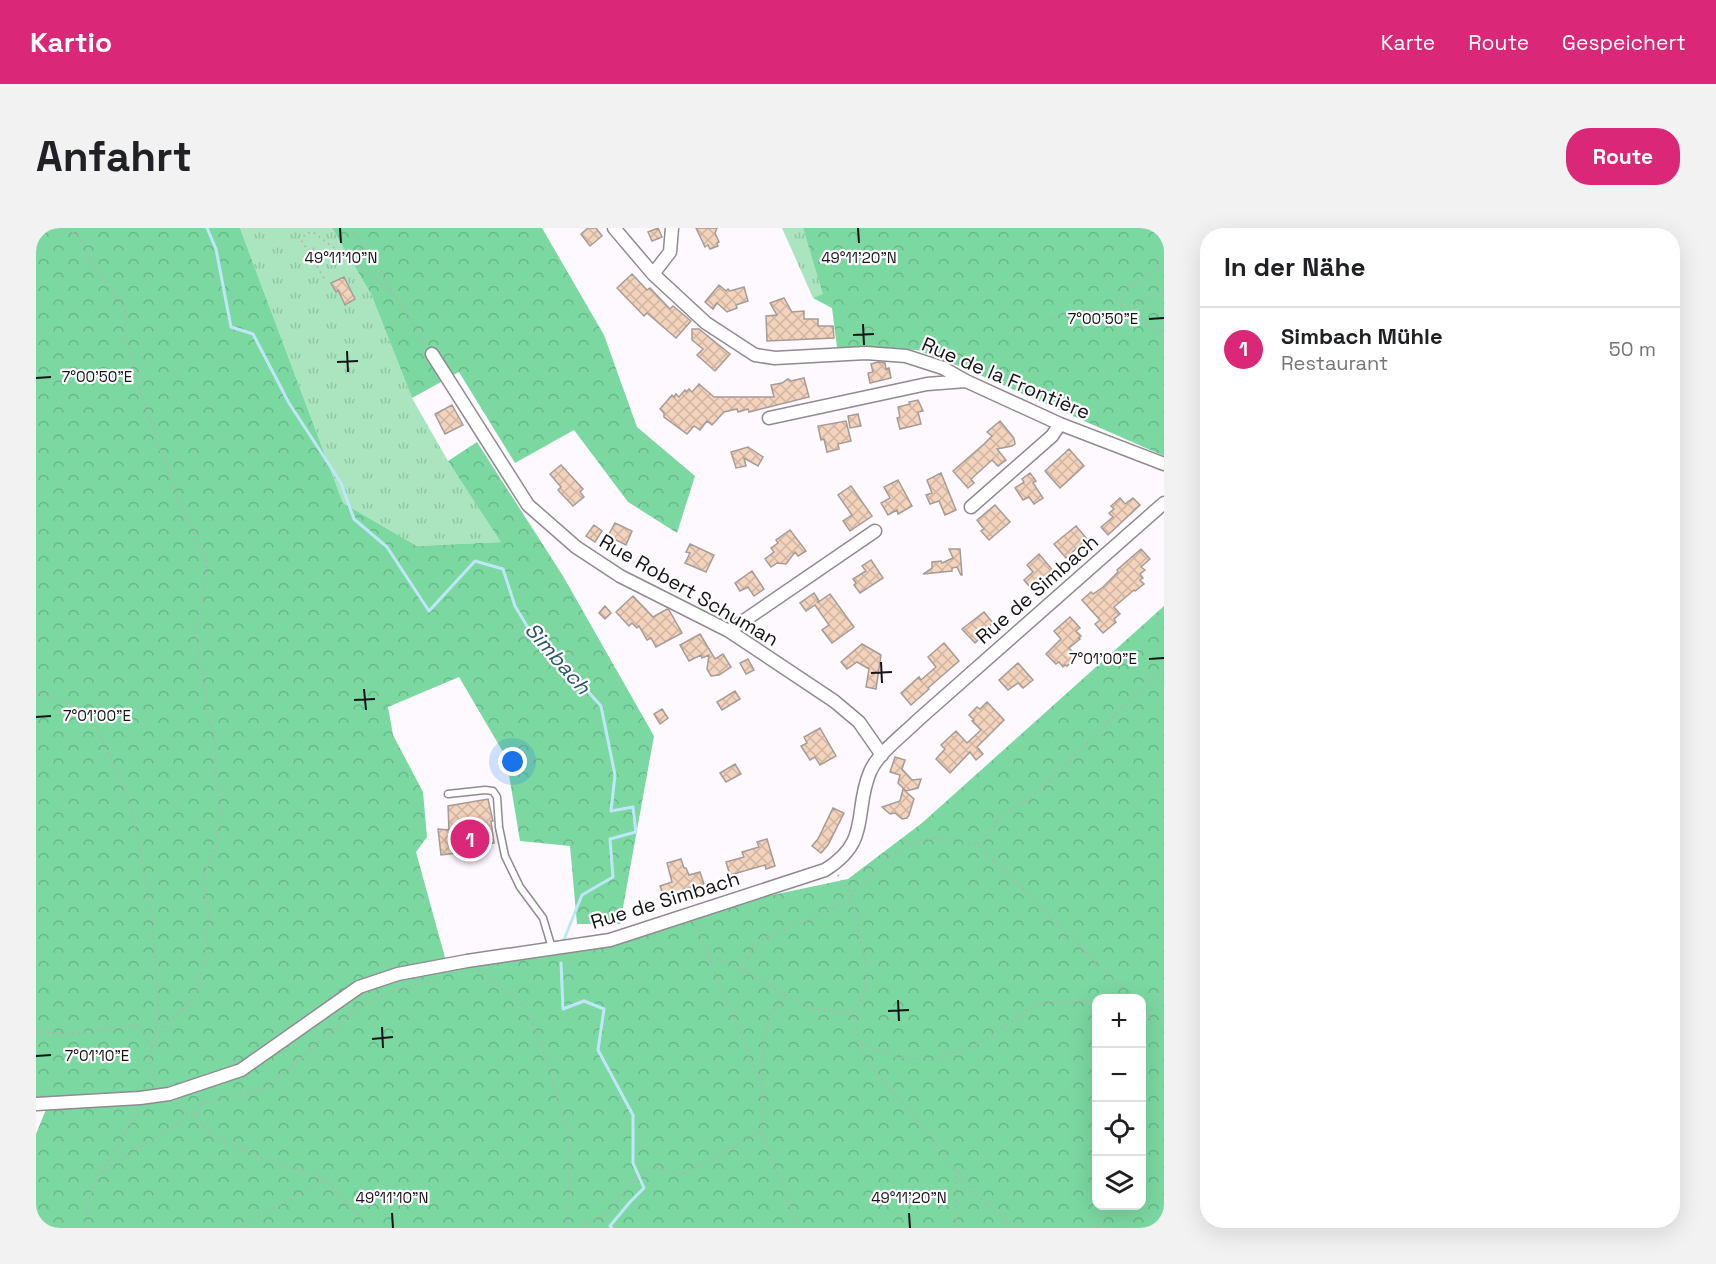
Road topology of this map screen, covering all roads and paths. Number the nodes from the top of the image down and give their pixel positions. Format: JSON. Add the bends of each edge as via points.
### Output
{"nodes":[{"id":1,"x":61,"y":228,"type":"edge"},
{"id":2,"x":351,"y":228,"type":"edge"},
{"id":3,"x":614,"y":228,"type":"edge"},
{"id":4,"x":672,"y":228,"type":"edge"},
{"id":5,"x":1164,"y":264,"type":"edge"},
{"id":6,"x":652,"y":274,"type":"junction"},
{"id":7,"x":324,"y":278,"type":"dead end"},
{"id":8,"x":1164,"y":290,"type":"edge"},
{"id":9,"x":391,"y":291,"type":"junction"},
{"id":10,"x":1130,"y":314,"type":"junction"},
{"id":11,"x":1043,"y":321,"type":"dead end"},
{"id":12,"x":1164,"y":333,"type":"edge"},
{"id":13,"x":432,"y":354,"type":"joint"},
{"id":14,"x":966,"y":381,"type":"junction"},
{"id":15,"x":769,"y":418,"type":"dead end"},
{"id":16,"x":1060,"y":424,"type":"junction"},
{"id":17,"x":1164,"y":464,"type":"edge"},
{"id":18,"x":1164,"y":503,"type":"edge"},
{"id":19,"x":971,"y":507,"type":"dead end"},
{"id":20,"x":875,"y":531,"type":"dead end"},
{"id":21,"x":729,"y":631,"type":"junction"},
{"id":22,"x":1164,"y":666,"type":"edge"},
{"id":23,"x":36,"y":692,"type":"edge"},
{"id":24,"x":882,"y":756,"type":"junction"},
{"id":25,"x":448,"y":794,"type":"dead end"},
{"id":26,"x":977,"y":844,"type":"junction"},
{"id":27,"x":832,"y":865,"type":"junction"},
{"id":28,"x":852,"y":897,"type":"junction"},
{"id":29,"x":693,"y":912,"type":"junction"},
{"id":30,"x":552,"y":948,"type":"junction"},
{"id":31,"x":708,"y":955,"type":"junction"},
{"id":32,"x":467,"y":961,"type":"junction"},
{"id":33,"x":742,"y":969,"type":"junction"},
{"id":34,"x":442,"y":978,"type":"dead end"},
{"id":35,"x":1164,"y":987,"type":"edge"},
{"id":36,"x":1127,"y":994,"type":"edge"},
{"id":37,"x":786,"y":995,"type":"junction"},
{"id":38,"x":1092,"y":1001,"type":"edge"},
{"id":39,"x":854,"y":1013,"type":"junction"},
{"id":40,"x":1148,"y":1014,"type":"junction"},
{"id":41,"x":1146,"y":1018,"type":"edge"},
{"id":42,"x":36,"y":1032,"type":"edge"},
{"id":43,"x":1164,"y":1034,"type":"edge"},
{"id":44,"x":860,"y":1044,"type":"junction"},
{"id":45,"x":152,"y":1047,"type":"junction"},
{"id":46,"x":762,"y":1086,"type":"junction"},
{"id":47,"x":163,"y":1095,"type":"junction"},
{"id":48,"x":140,"y":1098,"type":"junction"},
{"id":49,"x":36,"y":1104,"type":"edge"},
{"id":50,"x":192,"y":1114,"type":"junction"},
{"id":51,"x":196,"y":1116,"type":"junction"},
{"id":52,"x":762,"y":1131,"type":"junction"},
{"id":53,"x":956,"y":1170,"type":"junction"},
{"id":54,"x":99,"y":1175,"type":"junction"},
{"id":55,"x":324,"y":1178,"type":"junction"},
{"id":56,"x":1102,"y":1210,"type":"edge"},
{"id":57,"x":84,"y":1228,"type":"edge"},
{"id":58,"x":237,"y":1228,"type":"edge"},
{"id":59,"x":367,"y":1228,"type":"edge"},
{"id":60,"x":567,"y":1228,"type":"edge"},
{"id":61,"x":579,"y":1228,"type":"edge"},
{"id":62,"x":798,"y":1228,"type":"edge"},
{"id":63,"x":956,"y":1228,"type":"edge"},
{"id":64,"x":1015,"y":1228,"type":"edge"},
{"id":65,"x":1097,"y":1228,"type":"edge"}],
"edges":[{"from":1,"to":45,"type":"path","via":[[78,235],[125,311],[126,340],[145,407],[175,492],[207,560],[196,633],[222,808],[215,847],[202,881],[209,913],[195,997],[169,1022]]},
{"from":2,"to":9,"type":"path"},
{"from":3,"to":6,"type":"street"},
{"from":4,"to":6,"type":"street","via":[[670,252]]},
{"from":5,"to":10,"type":"path","via":[[1116,299]]},
{"from":6,"to":14,"type":"street","name":"Rue de la Frontière","via":[[706,323],[755,355],[906,356],[944,368]]},
{"from":7,"to":9,"type":"path","via":[[302,241],[305,234],[313,232]]},
{"from":8,"to":10,"type":"path","via":[[1140,303]]},
{"from":9,"to":13,"type":"path"},
{"from":10,"to":11,"type":"path","via":[[1083,309]]},
{"from":10,"to":12,"type":"path"},
{"from":13,"to":21,"type":"street","name":"Rue Robert Schuman","via":[[528,505],[576,547],[620,576]]},
{"from":14,"to":15,"type":"street","via":[[927,384]]},
{"from":14,"to":16,"type":"street","name":"Rue de la Frontière"},
{"from":16,"to":17,"type":"street","name":"Rue de la Frontière"},
{"from":16,"to":19,"type":"street","via":[[1052,436]]},
{"from":18,"to":24,"type":"street","name":"Rue de Simbach"},
{"from":20,"to":21,"type":"street"},
{"from":21,"to":24,"type":"street","name":"Rue Robert Schuman","via":[[834,701],[859,722]]},
{"from":22,"to":26,"type":"path","via":[[1045,785],[1002,815]]},
{"from":23,"to":45,"type":"path","via":[[90,712],[131,805],[153,916],[159,1016]]},
{"from":24,"to":27,"type":"street","name":"Rue de Simbach","via":[[870,771],[860,825],[849,850]]},
{"from":25,"to":30,"type":"lane","via":[[494,791],[505,856],[520,887],[543,918]]},
{"from":26,"to":28,"type":"path","via":[[939,837],[912,843],[887,858]]},
{"from":26,"to":36,"type":"path"},
{"from":27,"to":28,"type":"path"},
{"from":27,"to":29,"type":"street","name":"Rue de Simbach","via":[[800,879]]},
{"from":28,"to":33,"type":"path","via":[[753,946]]},
{"from":28,"to":39,"type":"path","via":[[867,987]]},
{"from":29,"to":30,"type":"street","name":"Rue de Simbach","via":[[610,940]]},
{"from":29,"to":31,"type":"path"},
{"from":30,"to":32,"type":"street","name":"Rue de Simbach"},
{"from":31,"to":33,"type":"path"},
{"from":31,"to":46,"type":"path"},
{"from":32,"to":47,"type":"street","name":"Rue de Simbach","via":[[398,974],[359,987],[241,1070]]},
{"from":32,"to":60,"type":"path","via":[[526,1008],[541,1044],[568,1133]]},
{"from":33,"to":37,"type":"path"},
{"from":34,"to":51,"type":"path","via":[[394,991],[357,1008],[264,1088],[200,1105]]},
{"from":35,"to":40,"type":"path"},
{"from":37,"to":39,"type":"path","via":[[808,1008]]},
{"from":37,"to":46,"type":"path","via":[[771,1013],[763,1047]]},
{"from":38,"to":44,"type":"path","via":[[1036,1004],[980,1043],[931,1060],[900,1057]]},
{"from":39,"to":44,"type":"path"},
{"from":40,"to":41,"type":"path"},
{"from":40,"to":43,"type":"path"},
{"from":42,"to":45,"type":"path","via":[[72,1034],[137,1025]]},
{"from":44,"to":53,"type":"path","via":[[873,1069]]},
{"from":45,"to":47,"type":"path","via":[[149,1057]]},
{"from":46,"to":52,"type":"path"},
{"from":47,"to":48,"type":"street","name":"Rue de Simbach"},
{"from":47,"to":50,"type":"path"},
{"from":48,"to":49,"type":"street","name":"Rue de Simbach"},
{"from":48,"to":54,"type":"path","via":[[140,1111]]},
{"from":50,"to":51,"type":"path"},
{"from":50,"to":54,"type":"path"},
{"from":51,"to":55,"type":"path","via":[[209,1132],[260,1157]]},
{"from":52,"to":61,"type":"path","via":[[681,1175],[652,1166],[627,1186],[608,1214]]},
{"from":52,"to":62,"type":"path"},
{"from":53,"to":63,"type":"path"},
{"from":53,"to":64,"type":"path","via":[[973,1192]]},
{"from":54,"to":57,"type":"path","via":[[89,1199]]},
{"from":55,"to":58,"type":"path"},
{"from":55,"to":59,"type":"path"},
{"from":56,"to":65,"type":"path"}]}
